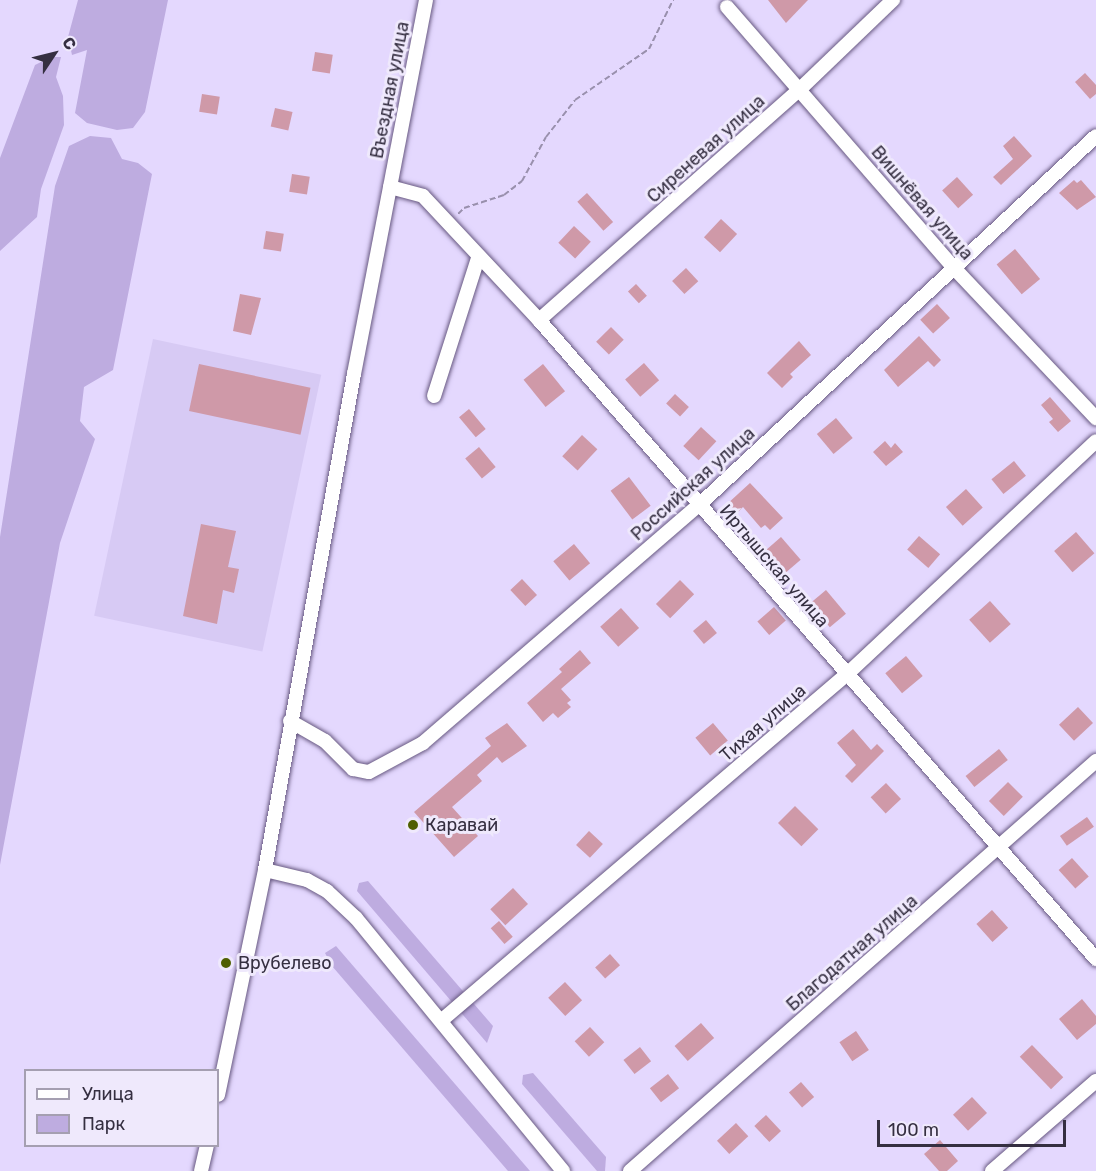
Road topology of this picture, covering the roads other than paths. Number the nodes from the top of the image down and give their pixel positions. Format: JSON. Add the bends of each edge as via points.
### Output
{"nodes":[{"id":1,"x":426,"y":0,"type":"edge"},
{"id":2,"x":893,"y":0,"type":"edge"},
{"id":3,"x":727,"y":7,"type":"dead end"},
{"id":4,"x":798,"y":91,"type":"junction"},
{"id":5,"x":1096,"y":136,"type":"edge"},
{"id":6,"x":390,"y":187,"type":"junction"},
{"id":7,"x":478,"y":258,"type":"junction"},
{"id":8,"x":954,"y":268,"type":"junction"},
{"id":9,"x":539,"y":320,"type":"junction"},
{"id":10,"x":434,"y":396,"type":"dead end"},
{"id":11,"x":1096,"y":418,"type":"edge"},
{"id":12,"x":1096,"y":441,"type":"edge"},
{"id":13,"x":698,"y":506,"type":"junction"},
{"id":14,"x":846,"y":675,"type":"junction"},
{"id":15,"x":290,"y":721,"type":"junction"},
{"id":16,"x":1096,"y":761,"type":"edge"},
{"id":17,"x":999,"y":849,"type":"junction"},
{"id":18,"x":266,"y":870,"type":"junction"},
{"id":19,"x":1096,"y":959,"type":"edge"},
{"id":20,"x":441,"y":1020,"type":"junction"},
{"id":21,"x":1096,"y":1081,"type":"edge"},
{"id":22,"x":219,"y":1090,"type":"edge"},
{"id":23,"x":207,"y":1147,"type":"edge"},
{"id":24,"x":201,"y":1171,"type":"edge"},
{"id":25,"x":563,"y":1171,"type":"edge"},
{"id":26,"x":630,"y":1171,"type":"edge"},
{"id":27,"x":992,"y":1171,"type":"edge"}],
"edges":[{"from":1,"to":6,"type":"street","name":"Въездная улица"},
{"from":2,"to":4,"type":"street","name":"Сиреневая улица"},
{"from":3,"to":4,"type":"street","name":"Вишнёвая улица"},
{"from":4,"to":8,"type":"street","name":"Вишнёвая улица"},
{"from":4,"to":9,"type":"street","name":"Сиреневая улица"},
{"from":5,"to":8,"type":"street","name":"Российская улица"},
{"from":6,"to":7,"type":"street","name":"Иртышская улица","via":[[423,196]]},
{"from":6,"to":15,"type":"street","name":"Въездная улица"},
{"from":7,"to":9,"type":"street","name":"Иртышская улица"},
{"from":7,"to":10,"type":"street"},
{"from":8,"to":11,"type":"street","name":"Вишнёвая улица"},
{"from":8,"to":13,"type":"street","name":"Российская улица"},
{"from":9,"to":13,"type":"street","name":"Иртышская улица"},
{"from":12,"to":14,"type":"street","name":"Тихая улица"},
{"from":13,"to":14,"type":"street","name":"Иртышская улица"},
{"from":13,"to":15,"type":"street","name":"Российская улица","via":[[423,743],[369,772],[353,769],[325,741]]},
{"from":14,"to":17,"type":"street","name":"Иртышская улица"},
{"from":14,"to":20,"type":"street","name":"Тихая улица"},
{"from":15,"to":18,"type":"street","name":"Въездная улица"},
{"from":16,"to":17,"type":"street","name":"Благодатная улица"},
{"from":17,"to":19,"type":"street","name":"Иртышская улица"},
{"from":17,"to":26,"type":"street","name":"Благодатная улица"},
{"from":18,"to":20,"type":"street","via":[[290,874],[327,891],[356,918]]},
{"from":18,"to":22,"type":"street","name":"Въездная улица"},
{"from":20,"to":25,"type":"street"},
{"from":21,"to":27,"type":"street"},
{"from":23,"to":24,"type":"street"}]}
